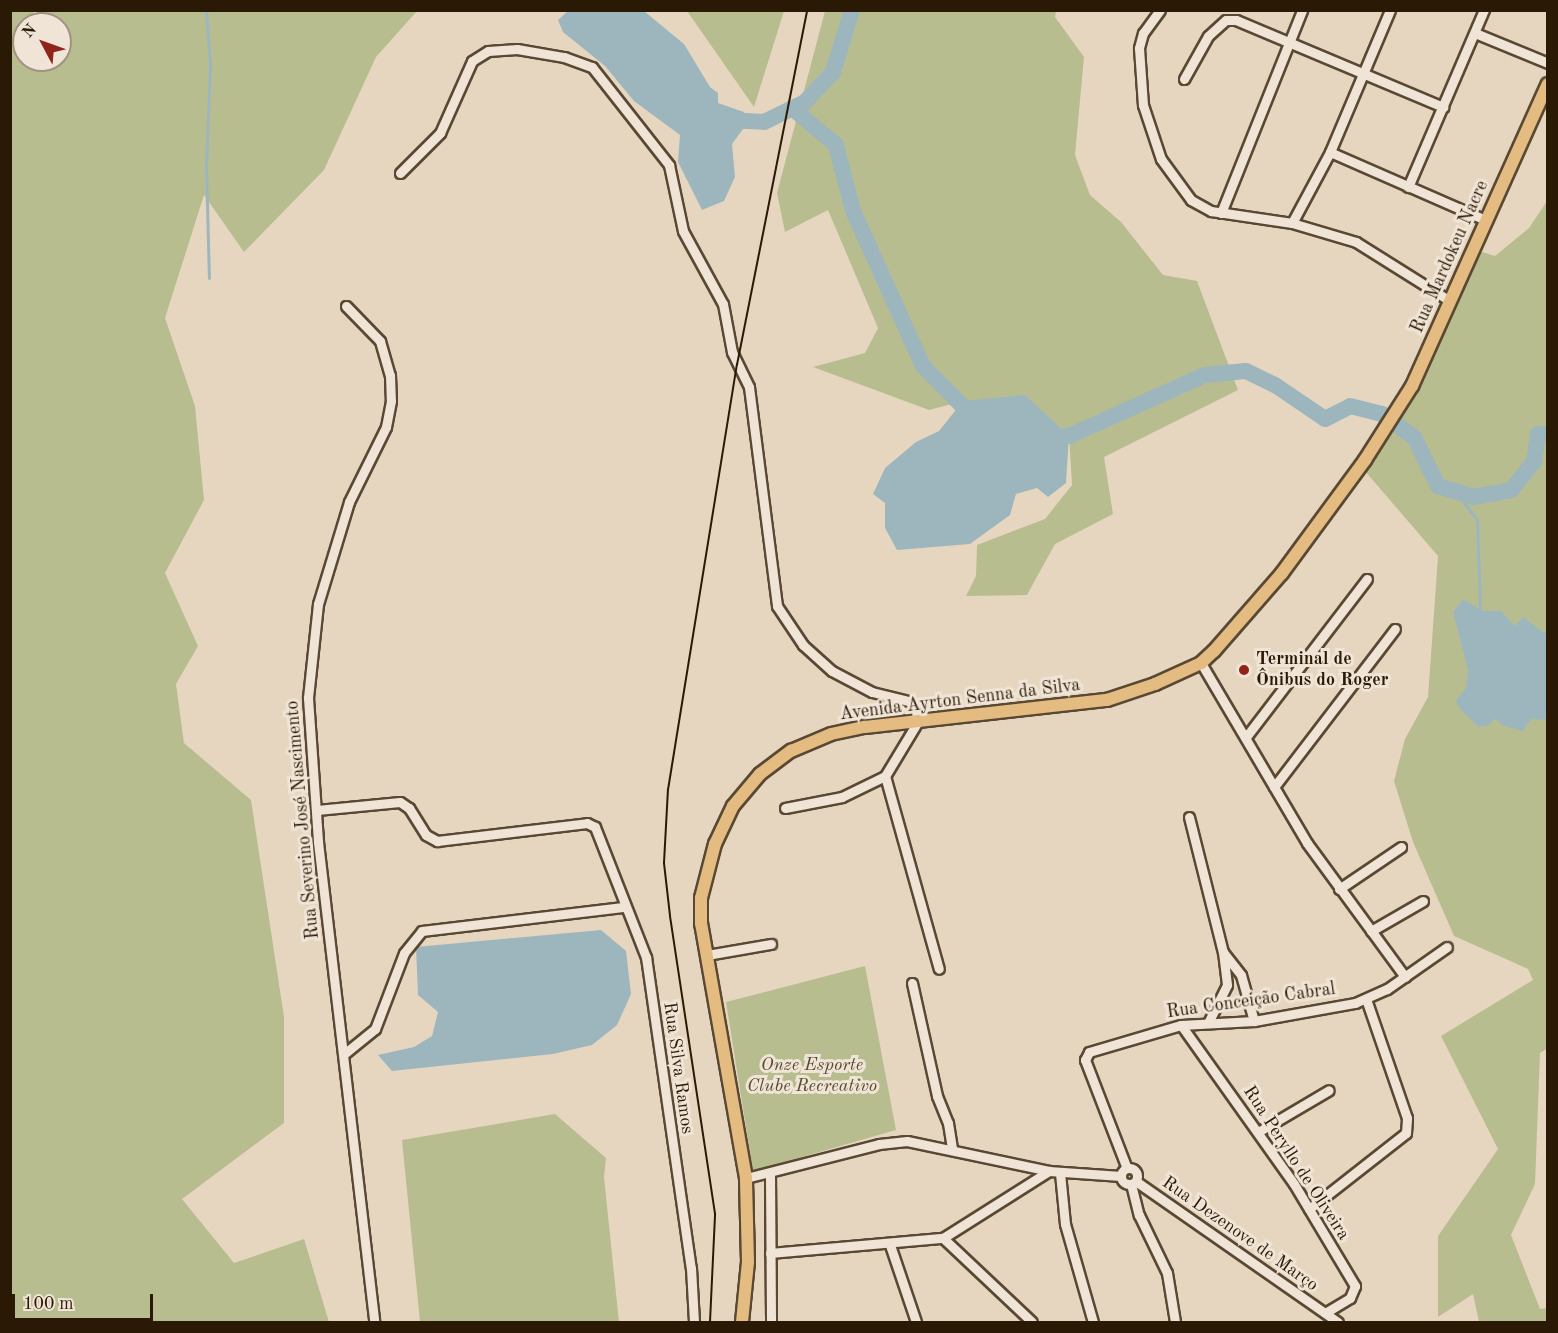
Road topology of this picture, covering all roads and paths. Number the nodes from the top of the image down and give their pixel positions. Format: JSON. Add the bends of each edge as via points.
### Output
{"nodes":[{"id":1,"x":1160,"y":10,"type":"edge"},
{"id":2,"x":1302,"y":10,"type":"edge"},
{"id":3,"x":1390,"y":10,"type":"edge"},
{"id":4,"x":1484,"y":10,"type":"edge"},
{"id":5,"x":1475,"y":33,"type":"junction"},
{"id":6,"x":1288,"y":42,"type":"junction"},
{"id":7,"x":1548,"y":63,"type":"edge"},
{"id":8,"x":1363,"y":76,"type":"junction"},
{"id":9,"x":1184,"y":79,"type":"dead end"},
{"id":10,"x":1548,"y":84,"type":"edge"},
{"id":11,"x":1443,"y":107,"type":"junction"},
{"id":12,"x":1330,"y":152,"type":"junction"},
{"id":13,"x":400,"y":173,"type":"dead end"},
{"id":14,"x":1408,"y":187,"type":"junction"},
{"id":15,"x":1221,"y":213,"type":"junction"},
{"id":16,"x":1486,"y":220,"type":"junction"},
{"id":17,"x":1292,"y":223,"type":"junction"},
{"id":18,"x":1450,"y":301,"type":"junction"},
{"id":19,"x":346,"y":306,"type":"dead end"},
{"id":20,"x":1377,"y":441,"type":"joint"},
{"id":21,"x":1367,"y":579,"type":"dead end"},
{"id":22,"x":1395,"y":629,"type":"dead end"},
{"id":23,"x":1201,"y":663,"type":"junction"},
{"id":24,"x":917,"y":723,"type":"junction"},
{"id":25,"x":1246,"y":737,"type":"junction"},
{"id":26,"x":885,"y":777,"type":"junction"},
{"id":27,"x":1274,"y":787,"type":"junction"},
{"id":28,"x":785,"y":808,"type":"dead end"},
{"id":29,"x":317,"y":810,"type":"junction"},
{"id":30,"x":1189,"y":817,"type":"dead end"},
{"id":31,"x":1401,"y":847,"type":"dead end"},
{"id":32,"x":1339,"y":889,"type":"junction"},
{"id":33,"x":1423,"y":901,"type":"dead end"},
{"id":34,"x":623,"y":907,"type":"junction"},
{"id":35,"x":1371,"y":931,"type":"junction"},
{"id":36,"x":771,"y":944,"type":"dead end"},
{"id":37,"x":1447,"y":947,"type":"dead end"},
{"id":38,"x":1224,"y":952,"type":"junction"},
{"id":39,"x":707,"y":955,"type":"junction"},
{"id":40,"x":939,"y":969,"type":"dead end"},
{"id":41,"x":1405,"y":977,"type":"junction"},
{"id":42,"x":912,"y":983,"type":"dead end"},
{"id":43,"x":1366,"y":999,"type":"junction"},
{"id":44,"x":1254,"y":1021,"type":"junction"},
{"id":45,"x":1208,"y":1023,"type":"junction"},
{"id":46,"x":1180,"y":1025,"type":"junction"},
{"id":47,"x":344,"y":1054,"type":"junction"},
{"id":48,"x":1329,"y":1090,"type":"dead end"},
{"id":49,"x":1258,"y":1132,"type":"junction"},
{"id":50,"x":951,"y":1149,"type":"junction"},
{"id":51,"x":1126,"y":1166,"type":"junction"},
{"id":52,"x":1049,"y":1171,"type":"junction"},
{"id":53,"x":1060,"y":1173,"type":"junction"},
{"id":54,"x":770,"y":1174,"type":"junction"},
{"id":55,"x":1121,"y":1176,"type":"junction"},
{"id":56,"x":746,"y":1178,"type":"junction"},
{"id":57,"x":1134,"y":1183,"type":"junction"},
{"id":58,"x":1309,"y":1209,"type":"junction"},
{"id":59,"x":943,"y":1238,"type":"junction"},
{"id":60,"x":890,"y":1245,"type":"junction"},
{"id":61,"x":770,"y":1253,"type":"junction"},
{"id":62,"x":1325,"y":1313,"type":"junction"},
{"id":63,"x":374,"y":1323,"type":"edge"},
{"id":64,"x":694,"y":1323,"type":"edge"},
{"id":65,"x":742,"y":1323,"type":"edge"},
{"id":66,"x":771,"y":1323,"type":"edge"},
{"id":67,"x":916,"y":1323,"type":"edge"},
{"id":68,"x":1032,"y":1323,"type":"edge"},
{"id":69,"x":1093,"y":1323,"type":"edge"},
{"id":70,"x":1175,"y":1323,"type":"edge"},
{"id":71,"x":1338,"y":1323,"type":"edge"}],
"edges":[{"from":1,"to":15,"type":"street","via":[[1143,33],[1139,48],[1143,105],[1161,159],[1173,178],[1191,200]]},
{"from":2,"to":6,"type":"street"},
{"from":3,"to":8,"type":"street"},
{"from":4,"to":5,"type":"street"},
{"from":5,"to":7,"type":"street"},
{"from":5,"to":11,"type":"street"},
{"from":6,"to":8,"type":"street"},
{"from":6,"to":9,"type":"street","via":[[1246,23],[1226,20],[1208,36]]},
{"from":6,"to":15,"type":"street"},
{"from":8,"to":11,"type":"street"},
{"from":8,"to":12,"type":"street"},
{"from":10,"to":16,"type":"main road","name":"Rua Mardokeu Nacre"},
{"from":11,"to":14,"type":"street"},
{"from":12,"to":14,"type":"street"},
{"from":12,"to":17,"type":"street"},
{"from":13,"to":24,"type":"street","via":[[440,134],[465,72],[478,54],[500,49],[527,50],[564,57],[599,73],[669,165],[683,231],[723,304],[732,352],[752,399],[769,569],[777,606],[785,622],[816,658],[854,684],[913,703]]},
{"from":14,"to":16,"type":"street"},
{"from":15,"to":17,"type":"street"},
{"from":16,"to":18,"type":"main road","name":"Rua Mardokeu Nacre"},
{"from":17,"to":18,"type":"street","via":[[1370,247]]},
{"from":18,"to":20,"type":"main road","name":"Rua Mardokeu Nacre","via":[[1400,406]]},
{"from":19,"to":29,"type":"street","name":"Rua Severino José Nascimento","via":[[380,341],[390,375],[391,401],[386,427],[349,502],[318,604],[308,698]]},
{"from":20,"to":23,"type":"main road","name":"Avenida Ayrton Senna da Silva","via":[[1282,573]]},
{"from":21,"to":25,"type":"street"},
{"from":22,"to":27,"type":"street"},
{"from":23,"to":24,"type":"main road","name":"Avenida Ayrton Senna da Silva","via":[[1107,700]]},
{"from":23,"to":25,"type":"street"},
{"from":24,"to":26,"type":"street"},
{"from":24,"to":39,"type":"main road","name":"Avenida Ayrton Senna da Silva","via":[[831,734],[790,752],[760,774],[733,806],[715,844],[701,898]]},
{"from":25,"to":27,"type":"street"},
{"from":26,"to":28,"type":"street","via":[[842,797]]},
{"from":26,"to":40,"type":"street"},
{"from":27,"to":32,"type":"street"},
{"from":29,"to":34,"type":"street","name":"Rua Silva Ramos","via":[[400,802],[409,808],[426,835],[437,841],[586,823],[596,827]]},
{"from":29,"to":47,"type":"street","name":"Rua Severino José Nascimento"},
{"from":30,"to":38,"type":"street"},
{"from":31,"to":32,"type":"street"},
{"from":32,"to":35,"type":"street"},
{"from":33,"to":35,"type":"street"},
{"from":34,"to":47,"type":"street","via":[[422,931],[404,953],[375,1029]]},
{"from":34,"to":64,"type":"street","name":"Rua Silva Ramos","via":[[646,957],[691,1268]]},
{"from":35,"to":41,"type":"street"},
{"from":36,"to":39,"type":"street"},
{"from":37,"to":41,"type":"street","name":"Rua Conceição Cabral"},
{"from":38,"to":44,"type":"street","via":[[1241,975]]},
{"from":38,"to":45,"type":"street","via":[[1227,985]]},
{"from":39,"to":56,"type":"main road","name":"Avenida Ayrton Senna da Silva"},
{"from":41,"to":43,"type":"street","name":"Rua Conceição Cabral"},
{"from":42,"to":50,"type":"street","via":[[937,1096],[948,1123]]},
{"from":43,"to":44,"type":"street","name":"Rua Conceição Cabral"},
{"from":43,"to":58,"type":"street","via":[[1407,1118],[1406,1132]]},
{"from":44,"to":45,"type":"street","name":"Rua Conceição Cabral"},
{"from":45,"to":46,"type":"street","name":"Rua Conceição Cabral"},
{"from":46,"to":49,"type":"street","name":"Rua Peryllo de Oliveira"},
{"from":46,"to":51,"type":"street","name":"Rua Conceição Cabral","via":[[1086,1056]]},
{"from":47,"to":63,"type":"street","name":"Rua Severino José Nascimento"},
{"from":48,"to":49,"type":"street"},
{"from":49,"to":58,"type":"street","name":"Rua Peryllo de Oliveira"},
{"from":50,"to":52,"type":"street"},
{"from":50,"to":54,"type":"street","via":[[893,1141]]},
{"from":51,"to":55,"type":"street"},
{"from":51,"to":57,"type":"street","via":[[1136,1174]]},
{"from":52,"to":53,"type":"street"},
{"from":52,"to":59,"type":"street"},
{"from":53,"to":55,"type":"street"},
{"from":53,"to":69,"type":"street","via":[[1065,1224]]},
{"from":54,"to":56,"type":"street"},
{"from":54,"to":61,"type":"street"},
{"from":55,"to":57,"type":"street"},
{"from":56,"to":65,"type":"main road","name":"Avenida Ayrton Senna da Silva","via":[[748,1262]]},
{"from":57,"to":62,"type":"street","name":"Rua Dezenove de Março"},
{"from":57,"to":70,"type":"street","via":[[1139,1215],[1167,1273]]},
{"from":58,"to":62,"type":"street","name":"Rua Peryllo de Oliveira","via":[[1355,1287],[1350,1298]]},
{"from":59,"to":60,"type":"street"},
{"from":59,"to":68,"type":"street"},
{"from":60,"to":61,"type":"street"},
{"from":60,"to":67,"type":"street"},
{"from":61,"to":66,"type":"street"},
{"from":62,"to":71,"type":"street","name":"Rua Dezenove de Março"}]}
